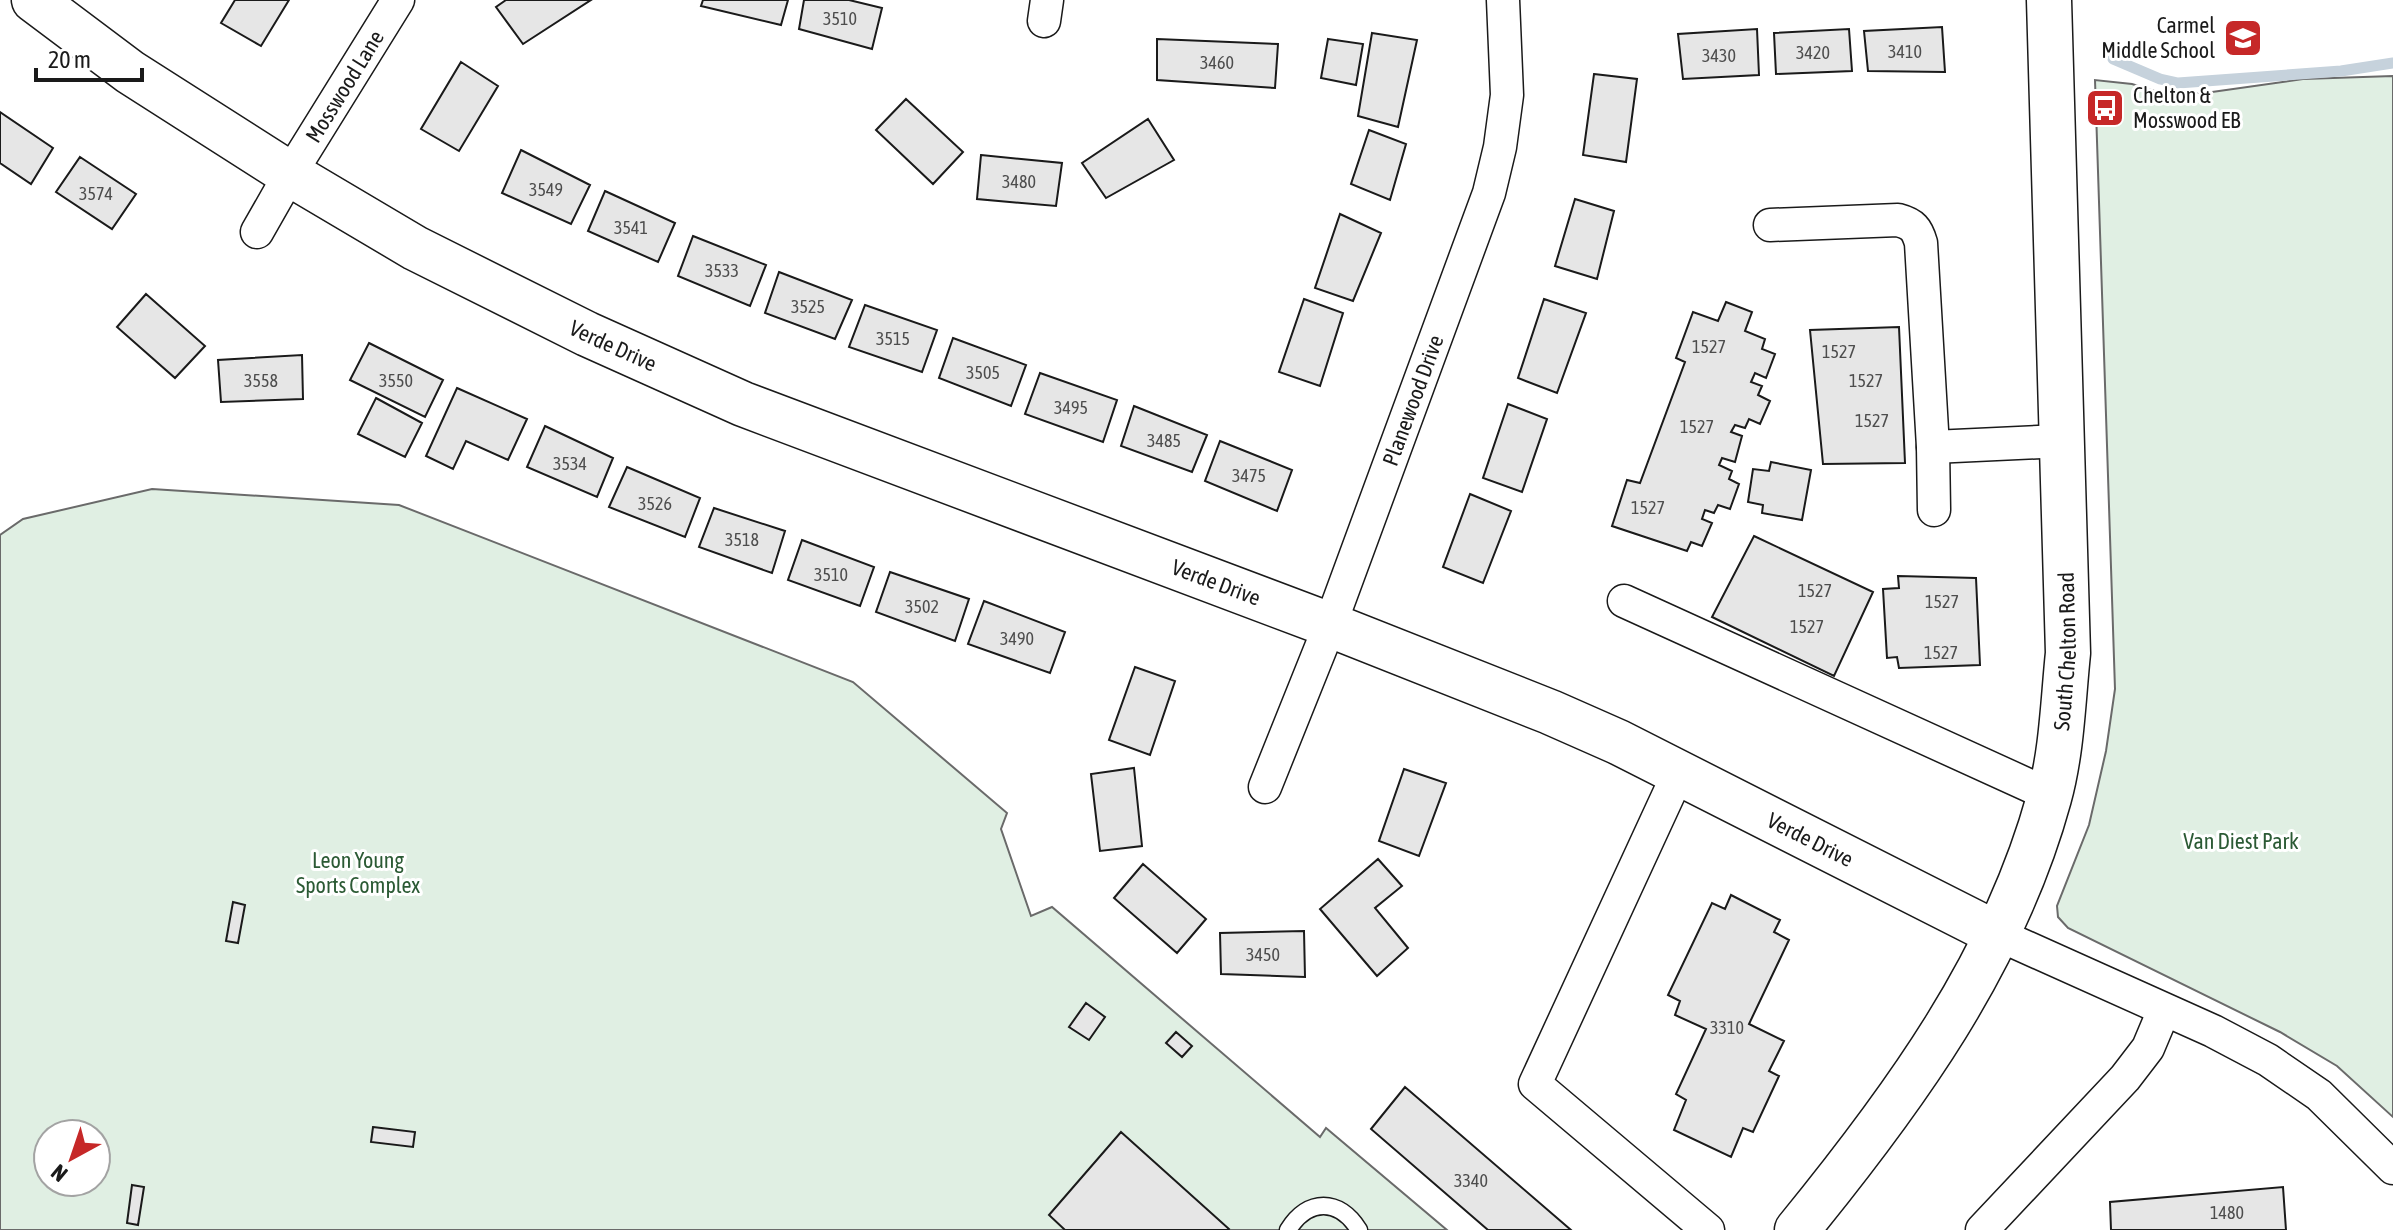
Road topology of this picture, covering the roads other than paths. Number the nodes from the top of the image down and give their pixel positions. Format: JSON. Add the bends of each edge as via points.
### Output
{"nodes":[{"id":1,"x":34,"y":0,"type":"edge"},
{"id":2,"x":398,"y":0,"type":"edge"},
{"id":3,"x":1503,"y":0,"type":"edge"},
{"id":4,"x":2049,"y":0,"type":"edge"},
{"id":5,"x":290,"y":174,"type":"junction"},
{"id":6,"x":1770,"y":225,"type":"dead end"},
{"id":7,"x":257,"y":232,"type":"dead end"},
{"id":8,"x":2061,"y":441,"type":"junction"},
{"id":9,"x":1933,"y":447,"type":"junction"},
{"id":10,"x":1934,"y":510,"type":"dead end"},
{"id":11,"x":1624,"y":601,"type":"dead end"},
{"id":12,"x":1330,"y":625,"type":"junction"},
{"id":13,"x":1679,"y":772,"type":"junction"},
{"id":14,"x":1265,"y":787,"type":"dead end"},
{"id":15,"x":2050,"y":795,"type":"junction"},
{"id":16,"x":1999,"y":935,"type":"junction"},
{"id":17,"x":2164,"y":1010,"type":"junction"},
{"id":18,"x":2393,"y":1168,"type":"edge"},
{"id":19,"x":1288,"y":1230,"type":"edge"},
{"id":20,"x":1359,"y":1230,"type":"edge"},
{"id":21,"x":1708,"y":1230,"type":"edge"},
{"id":22,"x":1797,"y":1230,"type":"edge"},
{"id":23,"x":1982,"y":1230,"type":"edge"}],
"edges":[{"from":1,"to":5,"type":"street","name":"Verde Drive","via":[[144,81]]},
{"from":2,"to":5,"type":"street","name":"Mosswood Lane"},
{"from":3,"to":12,"type":"street","name":"Planewood Drive","via":[[1507,95],[1489,193]]},
{"from":4,"to":8,"type":"street","name":"South Chelton Road"},
{"from":5,"to":7,"type":"street","name":"Mosswood Lane"},
{"from":5,"to":12,"type":"street","name":"Verde Drive","via":[[415,248],[743,404]]},
{"from":6,"to":9,"type":"street","via":[[1898,220],[1917,229]]},
{"from":8,"to":9,"type":"street"},
{"from":8,"to":15,"type":"street","name":"South Chelton Road","via":[[2068,653]]},
{"from":9,"to":10,"type":"street"},
{"from":11,"to":15,"type":"street"},
{"from":12,"to":13,"type":"street","name":"Verde Drive","via":[[1550,712]]},
{"from":12,"to":14,"type":"street","name":"Planewood Drive"},
{"from":13,"to":16,"type":"street","name":"Verde Drive"},
{"from":13,"to":21,"type":"street","via":[[1535,1084]]},
{"from":15,"to":16,"type":"street","name":"South Chelton Road"},
{"from":16,"to":17,"type":"street","name":"Verde Drive"},
{"from":16,"to":22,"type":"street","name":"South Chelton Road","via":[[1947,1029],[1898,1101]]},
{"from":17,"to":18,"type":"street","name":"Verde Drive","via":[[2268,1060],[2319,1095]]},
{"from":17,"to":23,"type":"street","via":[[2148,1048],[2125,1078]]},
{"from":19,"to":20,"type":"lane","via":[[1296,1217],[1319,1206],[1342,1211]]}]}
